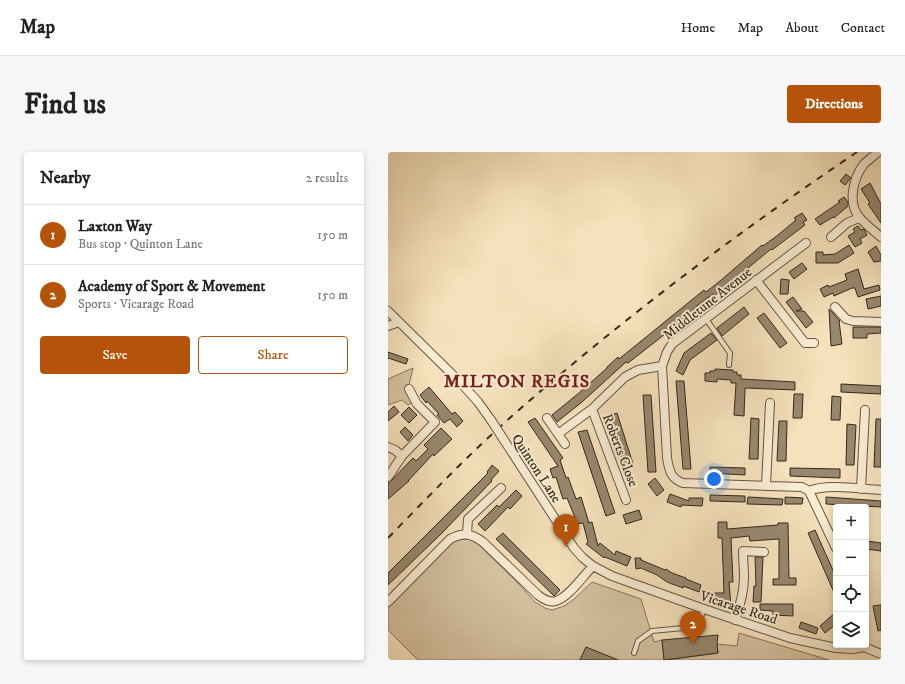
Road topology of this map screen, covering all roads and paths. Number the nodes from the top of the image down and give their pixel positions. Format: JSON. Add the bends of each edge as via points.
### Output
{"nodes":[{"id":1,"x":878,"y":152,"type":"edge"},
{"id":2,"x":859,"y":218,"type":"junction"},
{"id":3,"x":831,"y":237,"type":"dead end"},
{"id":4,"x":881,"y":237,"type":"edge"},
{"id":5,"x":806,"y":243,"type":"dead end"},
{"id":6,"x":756,"y":280,"type":"junction"},
{"id":7,"x":835,"y":308,"type":"dead end"},
{"id":8,"x":388,"y":311,"type":"edge"},
{"id":9,"x":706,"y":319,"type":"junction"},
{"id":10,"x":399,"y":322,"type":"junction"},
{"id":11,"x":881,"y":322,"type":"edge"},
{"id":12,"x":388,"y":326,"type":"edge"},
{"id":13,"x":814,"y":343,"type":"dead end"},
{"id":14,"x":662,"y":366,"type":"junction"},
{"id":15,"x":729,"y":366,"type":"dead end"},
{"id":16,"x":410,"y":388,"type":"dead end"},
{"id":17,"x":770,"y":403,"type":"dead end"},
{"id":18,"x":592,"y":409,"type":"junction"},
{"id":19,"x":865,"y":410,"type":"dead end"},
{"id":20,"x":547,"y":418,"type":"dead end"},
{"id":21,"x":558,"y":434,"type":"junction"},
{"id":22,"x":565,"y":444,"type":"dead end"},
{"id":23,"x":388,"y":447,"type":"edge"},
{"id":24,"x":402,"y":456,"type":"junction"},
{"id":25,"x":388,"y":477,"type":"edge"},
{"id":26,"x":766,"y":485,"type":"junction"},
{"id":27,"x":501,"y":488,"type":"dead end"},
{"id":28,"x":861,"y":490,"type":"junction"},
{"id":29,"x":881,"y":490,"type":"edge"},
{"id":30,"x":810,"y":491,"type":"junction"},
{"id":31,"x":626,"y":500,"type":"dead end"},
{"id":32,"x":467,"y":534,"type":"junction"},
{"id":33,"x":833,"y":541,"type":"edge"},
{"id":34,"x":764,"y":552,"type":"dead end"},
{"id":35,"x":592,"y":566,"type":"junction"},
{"id":36,"x":388,"y":602,"type":"edge"},
{"id":37,"x":704,"y":609,"type":"junction"},
{"id":38,"x":735,"y":620,"type":"junction"},
{"id":39,"x":833,"y":647,"type":"edge"},
{"id":40,"x":840,"y":648,"type":"edge"},
{"id":41,"x":853,"y":648,"type":"edge"},
{"id":42,"x":868,"y":648,"type":"edge"},
{"id":43,"x":634,"y":653,"type":"dead end"},
{"id":44,"x":881,"y":654,"type":"edge"}],
"edges":[{"from":1,"to":2,"type":"street","via":[[857,176],[853,206]]},
{"from":2,"to":3,"type":"street","via":[[847,223]]},
{"from":2,"to":4,"type":"street"},
{"from":5,"to":6,"type":"street","name":"Middletune Avenue"},
{"from":6,"to":9,"type":"street","name":"Middletune Avenue"},
{"from":6,"to":13,"type":"street","via":[[805,343]]},
{"from":7,"to":11,"type":"street","via":[[848,320]]},
{"from":8,"to":10,"type":"street","name":"Quinton Lane"},
{"from":9,"to":14,"type":"street","name":"Middletune Avenue","via":[[672,344]]},
{"from":9,"to":15,"type":"lane","via":[[730,353]]},
{"from":10,"to":12,"type":"street"},
{"from":10,"to":35,"type":"street","name":"Quinton Lane","bridge":true,"via":[[478,402],[574,548]]},
{"from":14,"to":18,"type":"street","name":"Roberts Close","via":[[631,373]]},
{"from":14,"to":26,"type":"street","name":"Middletune Avenue","via":[[667,458],[669,472],[674,478],[683,484]]},
{"from":16,"to":24,"type":"street","via":[[417,404],[435,422]]},
{"from":17,"to":26,"type":"street"},
{"from":18,"to":21,"type":"street","name":"Roberts Close"},
{"from":18,"to":31,"type":"street","name":"Roberts Close"},
{"from":19,"to":28,"type":"street"},
{"from":20,"to":21,"type":"street"},
{"from":21,"to":22,"type":"street"},
{"from":23,"to":24,"type":"street"},
{"from":24,"to":25,"type":"street"},
{"from":26,"to":30,"type":"street","name":"Middletune Avenue","via":[[802,487]]},
{"from":27,"to":32,"type":"street","via":[[468,519]]},
{"from":28,"to":29,"type":"street","name":"Middletune Avenue"},
{"from":28,"to":30,"type":"street","name":"Middletune Avenue","via":[[826,487]]},
{"from":30,"to":33,"type":"street"},
{"from":32,"to":35,"type":"street","via":[[483,542],[547,601],[555,602],[567,593]]},
{"from":32,"to":36,"type":"street","via":[[450,539]]},
{"from":34,"to":38,"type":"street","via":[[744,552],[743,589]]},
{"from":35,"to":37,"type":"street","name":"Vicarage Road"},
{"from":37,"to":38,"type":"street","name":"Vicarage Road"},
{"from":37,"to":43,"type":"lane","via":[[694,627],[652,631],[638,641]]},
{"from":38,"to":39,"type":"street","name":"Vicarage Road","via":[[790,638]]},
{"from":40,"to":41,"type":"street","name":"Vicarage Road"},
{"from":42,"to":44,"type":"street","name":"Vicarage Road"}]}
